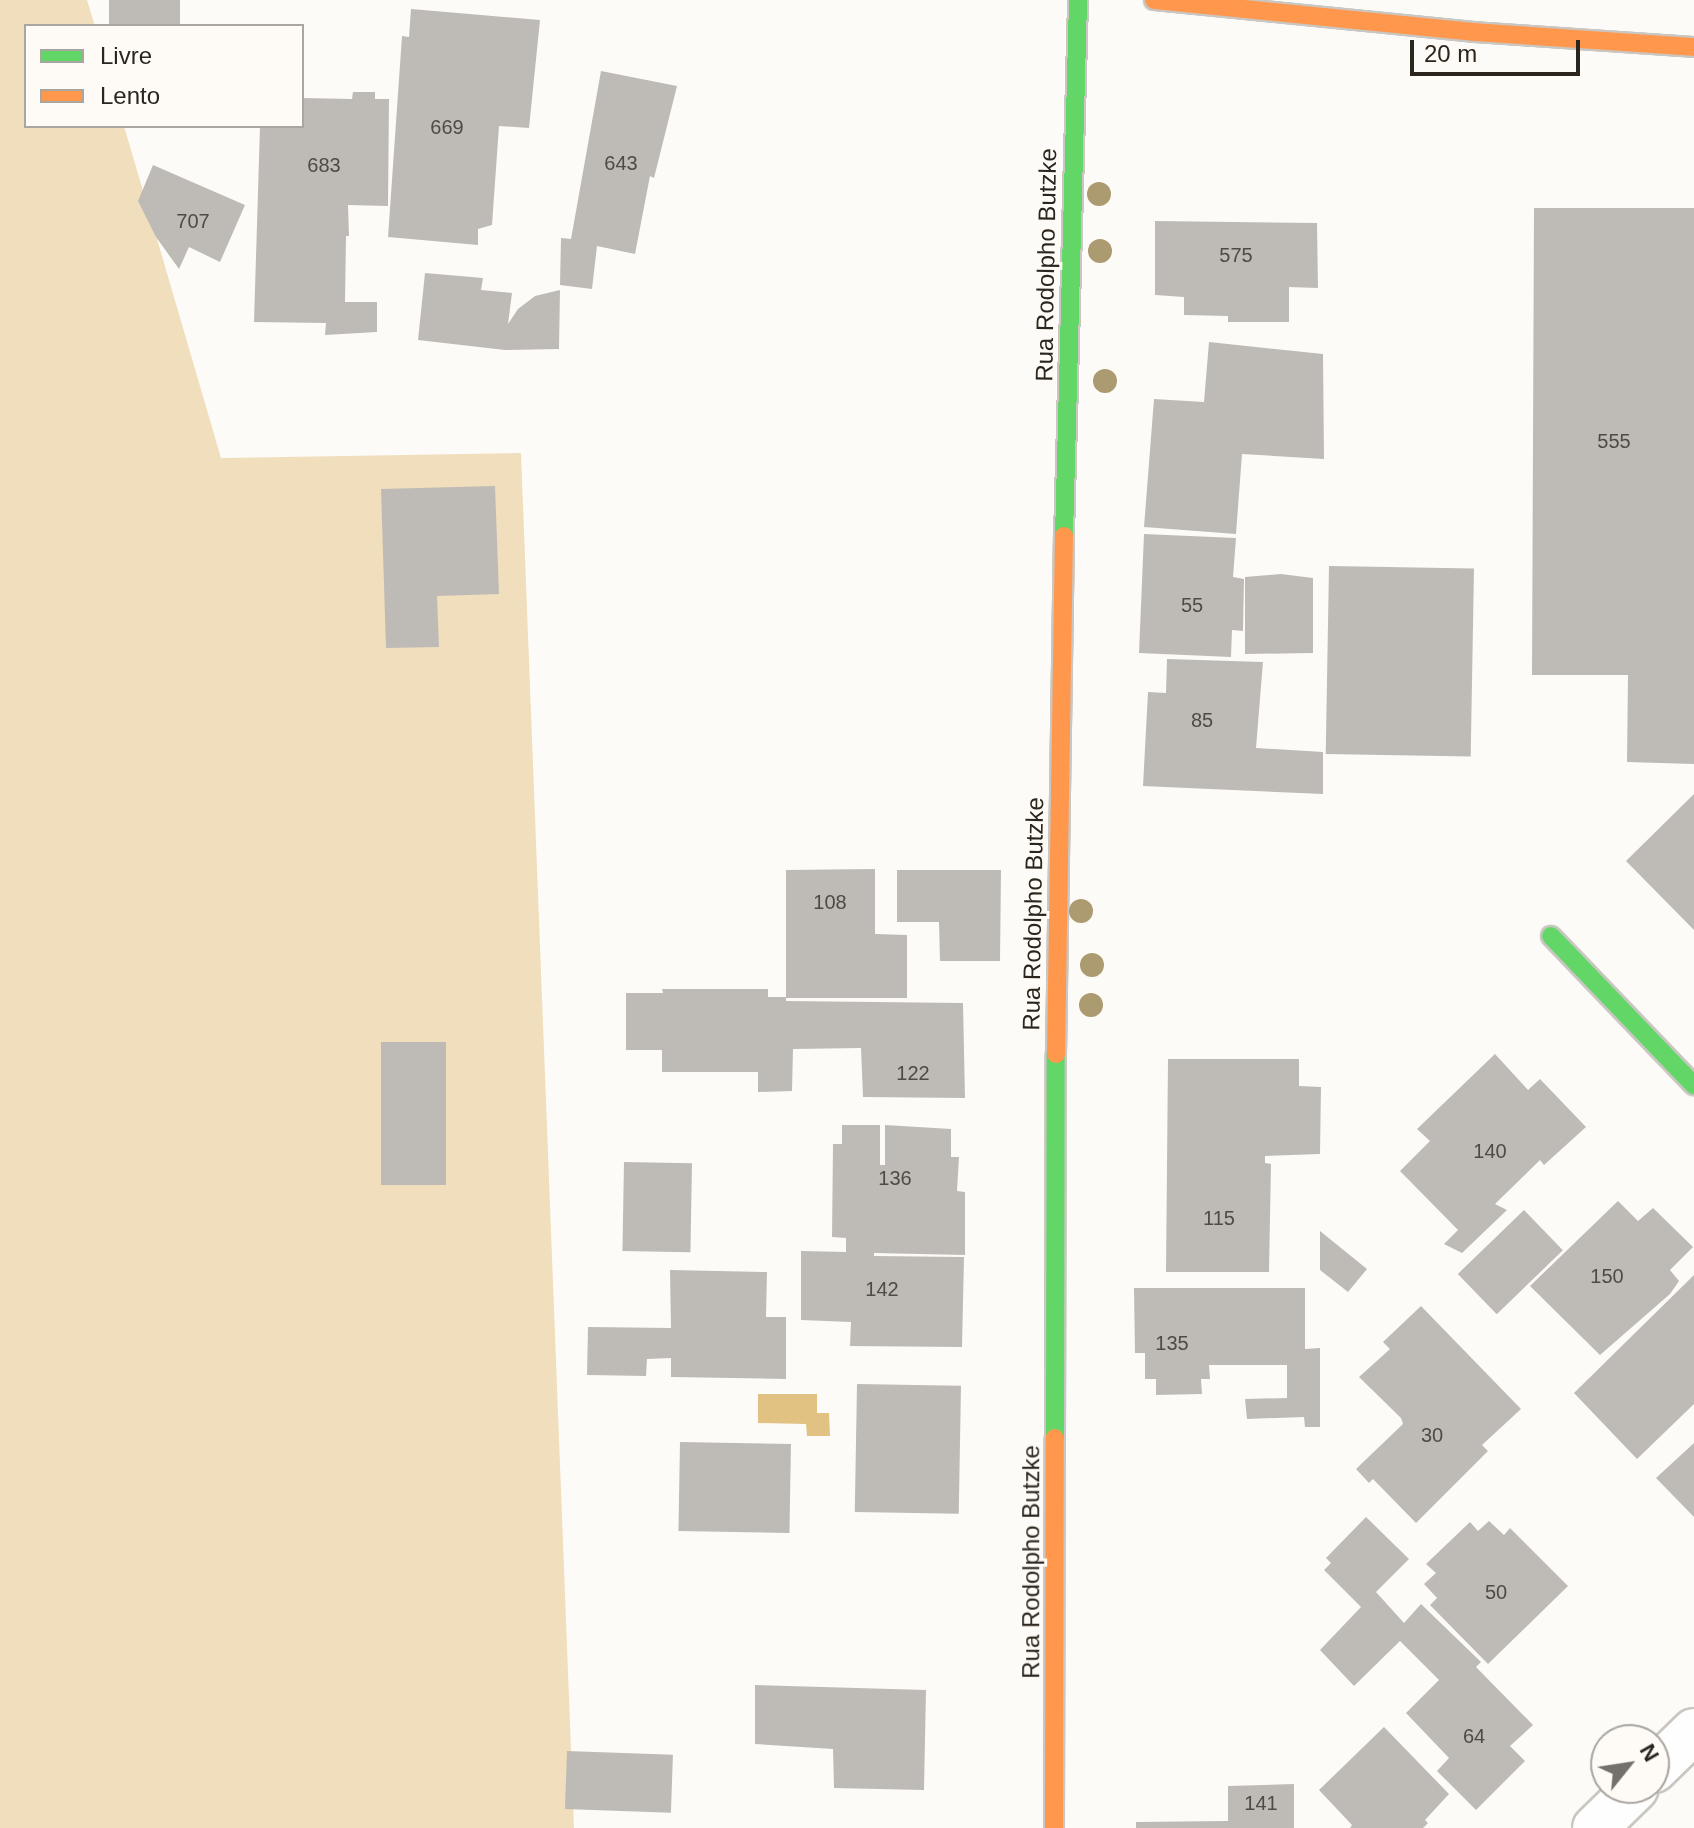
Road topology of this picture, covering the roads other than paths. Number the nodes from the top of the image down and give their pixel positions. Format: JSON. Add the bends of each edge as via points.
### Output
{"nodes":[{"id":1,"x":1078,"y":0,"type":"edge"},
{"id":2,"x":1154,"y":0,"type":"edge"},
{"id":3,"x":1694,"y":47,"type":"edge"},
{"id":4,"x":1551,"y":936,"type":"dead end"},
{"id":5,"x":1694,"y":1085,"type":"edge"},
{"id":6,"x":1694,"y":1731,"type":"edge"},
{"id":7,"x":1670,"y":1754,"type":"edge"},
{"id":8,"x":1620,"y":1804,"type":"edge"},
{"id":9,"x":1054,"y":1828,"type":"edge"},
{"id":10,"x":1595,"y":1828,"type":"edge"}],
"edges":[{"from":1,"to":9,"type":"street","name":"Rua Rodolpho Butzke","via":[[1056,873]]},
{"from":2,"to":3,"type":"street","via":[[1474,32]]},
{"from":4,"to":5,"type":"street"},
{"from":6,"to":7,"type":"street"},
{"from":8,"to":10,"type":"street"}]}
